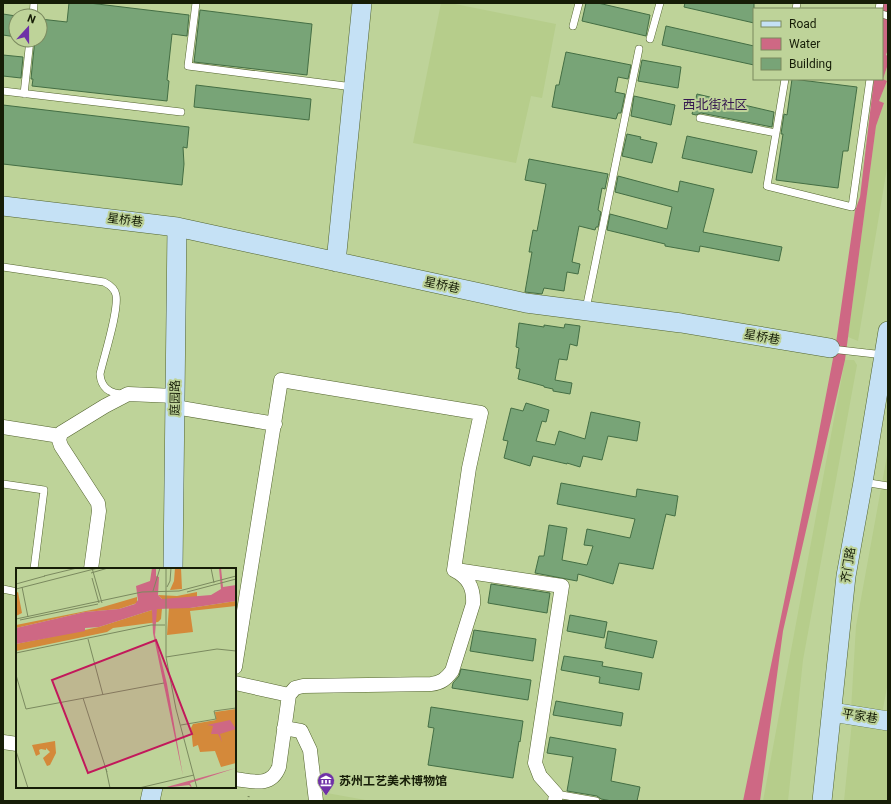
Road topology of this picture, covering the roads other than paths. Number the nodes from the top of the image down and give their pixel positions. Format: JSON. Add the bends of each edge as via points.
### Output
{"nodes":[{"id":1,"x":196,"y":3,"type":"edge"},
{"id":2,"x":362,"y":3,"type":"edge"},
{"id":3,"x":579,"y":3,"type":"edge"},
{"id":4,"x":660,"y":3,"type":"edge"},
{"id":5,"x":573,"y":26,"type":"dead end"},
{"id":6,"x":650,"y":39,"type":"dead end"},
{"id":7,"x":29,"y":48,"type":"edge"},
{"id":8,"x":639,"y":49,"type":"dead end"},
{"id":9,"x":785,"y":80,"type":"edge"},
{"id":10,"x":870,"y":80,"type":"edge"},
{"id":11,"x":354,"y":87,"type":"junction"},
{"id":12,"x":3,"y":91,"type":"edge"},
{"id":13,"x":24,"y":94,"type":"junction"},
{"id":14,"x":181,"y":112,"type":"dead end"},
{"id":15,"x":700,"y":118,"type":"dead end"},
{"id":16,"x":776,"y":133,"type":"junction"},
{"id":17,"x":3,"y":206,"type":"edge"},
{"id":18,"x":178,"y":227,"type":"junction"},
{"id":19,"x":336,"y":262,"type":"junction"},
{"id":20,"x":3,"y":267,"type":"edge"},
{"id":21,"x":586,"y":311,"type":"junction"},
{"id":22,"x":888,"y":331,"type":"edge"},
{"id":23,"x":830,"y":348,"type":"joint"},
{"id":24,"x":884,"y":355,"type":"junction"},
{"id":25,"x":128,"y":394,"type":"junction"},
{"id":26,"x":175,"y":401,"type":"junction"},
{"id":27,"x":275,"y":424,"type":"junction"},
{"id":28,"x":3,"y":427,"type":"edge"},
{"id":29,"x":60,"y":436,"type":"junction"},
{"id":30,"x":863,"y":482,"type":"junction"},
{"id":31,"x":3,"y":484,"type":"edge"},
{"id":32,"x":888,"y":486,"type":"edge"},
{"id":33,"x":34,"y":568,"type":"edge"},
{"id":34,"x":91,"y":568,"type":"edge"},
{"id":35,"x":173,"y":568,"type":"edge"},
{"id":36,"x":454,"y":570,"type":"junction"},
{"id":37,"x":3,"y":589,"type":"edge"},
{"id":38,"x":16,"y":592,"type":"edge"},
{"id":39,"x":236,"y":661,"type":"edge"},
{"id":40,"x":236,"y":683,"type":"edge"},
{"id":41,"x":288,"y":695,"type":"junction"},
{"id":42,"x":832,"y":712,"type":"junction"},
{"id":43,"x":888,"y":721,"type":"edge"},
{"id":44,"x":284,"y":728,"type":"junction"},
{"id":45,"x":3,"y":742,"type":"edge"},
{"id":46,"x":16,"y":744,"type":"edge"},
{"id":47,"x":236,"y":779,"type":"edge"},
{"id":48,"x":153,"y":788,"type":"edge"},
{"id":49,"x":556,"y":798,"type":"edge"},
{"id":50,"x":150,"y":801,"type":"edge"},
{"id":51,"x":316,"y":801,"type":"edge"},
{"id":52,"x":596,"y":801,"type":"edge"},
{"id":53,"x":822,"y":801,"type":"edge"}],
"edges":[{"from":1,"to":11,"type":"lane","via":[[188,66]]},
{"from":2,"to":11,"type":"street"},
{"from":3,"to":5,"type":"lane"},
{"from":4,"to":6,"type":"lane"},
{"from":7,"to":13,"type":"lane"},
{"from":8,"to":21,"type":"lane"},
{"from":9,"to":16,"type":"lane"},
{"from":10,"to":16,"type":"lane","via":[[852,207],[767,186]]},
{"from":11,"to":19,"type":"street"},
{"from":12,"to":13,"type":"lane"},
{"from":13,"to":14,"type":"lane"},
{"from":15,"to":16,"type":"lane"},
{"from":17,"to":18,"type":"street","name":"星桥巷"},
{"from":18,"to":19,"type":"street","name":"星桥巷"},
{"from":18,"to":26,"type":"street","name":"庭园路"},
{"from":19,"to":21,"type":"street","name":"星桥巷","via":[[526,303]]},
{"from":20,"to":25,"type":"lane","via":[[110,285],[116,295],[116,312],[100,380],[111,392]]},
{"from":21,"to":23,"type":"street","name":"星桥巷","via":[[681,323]]},
{"from":22,"to":24,"type":"street","name":"齐门路"},
{"from":23,"to":24,"type":"lane","name":"星桥巷"},
{"from":24,"to":30,"type":"street","name":"齐门路"},
{"from":25,"to":26,"type":"street"},
{"from":25,"to":29,"type":"street","via":[[64,431]]},
{"from":26,"to":27,"type":"street"},
{"from":26,"to":35,"type":"street","name":"庭园路"},
{"from":27,"to":36,"type":"street","via":[[281,380],[481,413],[469,468]]},
{"from":27,"to":39,"type":"street"},
{"from":28,"to":29,"type":"street"},
{"from":29,"to":34,"type":"street","via":[[61,446],[98,503]]},
{"from":30,"to":32,"type":"lane"},
{"from":30,"to":42,"type":"street","name":"齐门路","via":[[846,576]]},
{"from":31,"to":33,"type":"lane","via":[[44,490]]},
{"from":36,"to":41,"type":"street","via":[[468,580],[473,591],[473,604],[452,671],[443,681],[431,684],[299,686]]},
{"from":36,"to":49,"type":"street","via":[[562,586],[536,763],[540,776]]},
{"from":37,"to":38,"type":"lane"},
{"from":40,"to":41,"type":"street"},
{"from":41,"to":44,"type":"street"},
{"from":42,"to":43,"type":"street","name":"平家巷"},
{"from":42,"to":53,"type":"street","name":"齐门路"},
{"from":44,"to":47,"type":"street","via":[[279,767],[273,776],[264,782]]},
{"from":44,"to":51,"type":"street","via":[[301,731],[310,750]]},
{"from":45,"to":46,"type":"street"},
{"from":48,"to":50,"type":"street"},
{"from":49,"to":52,"type":"lane"}]}
